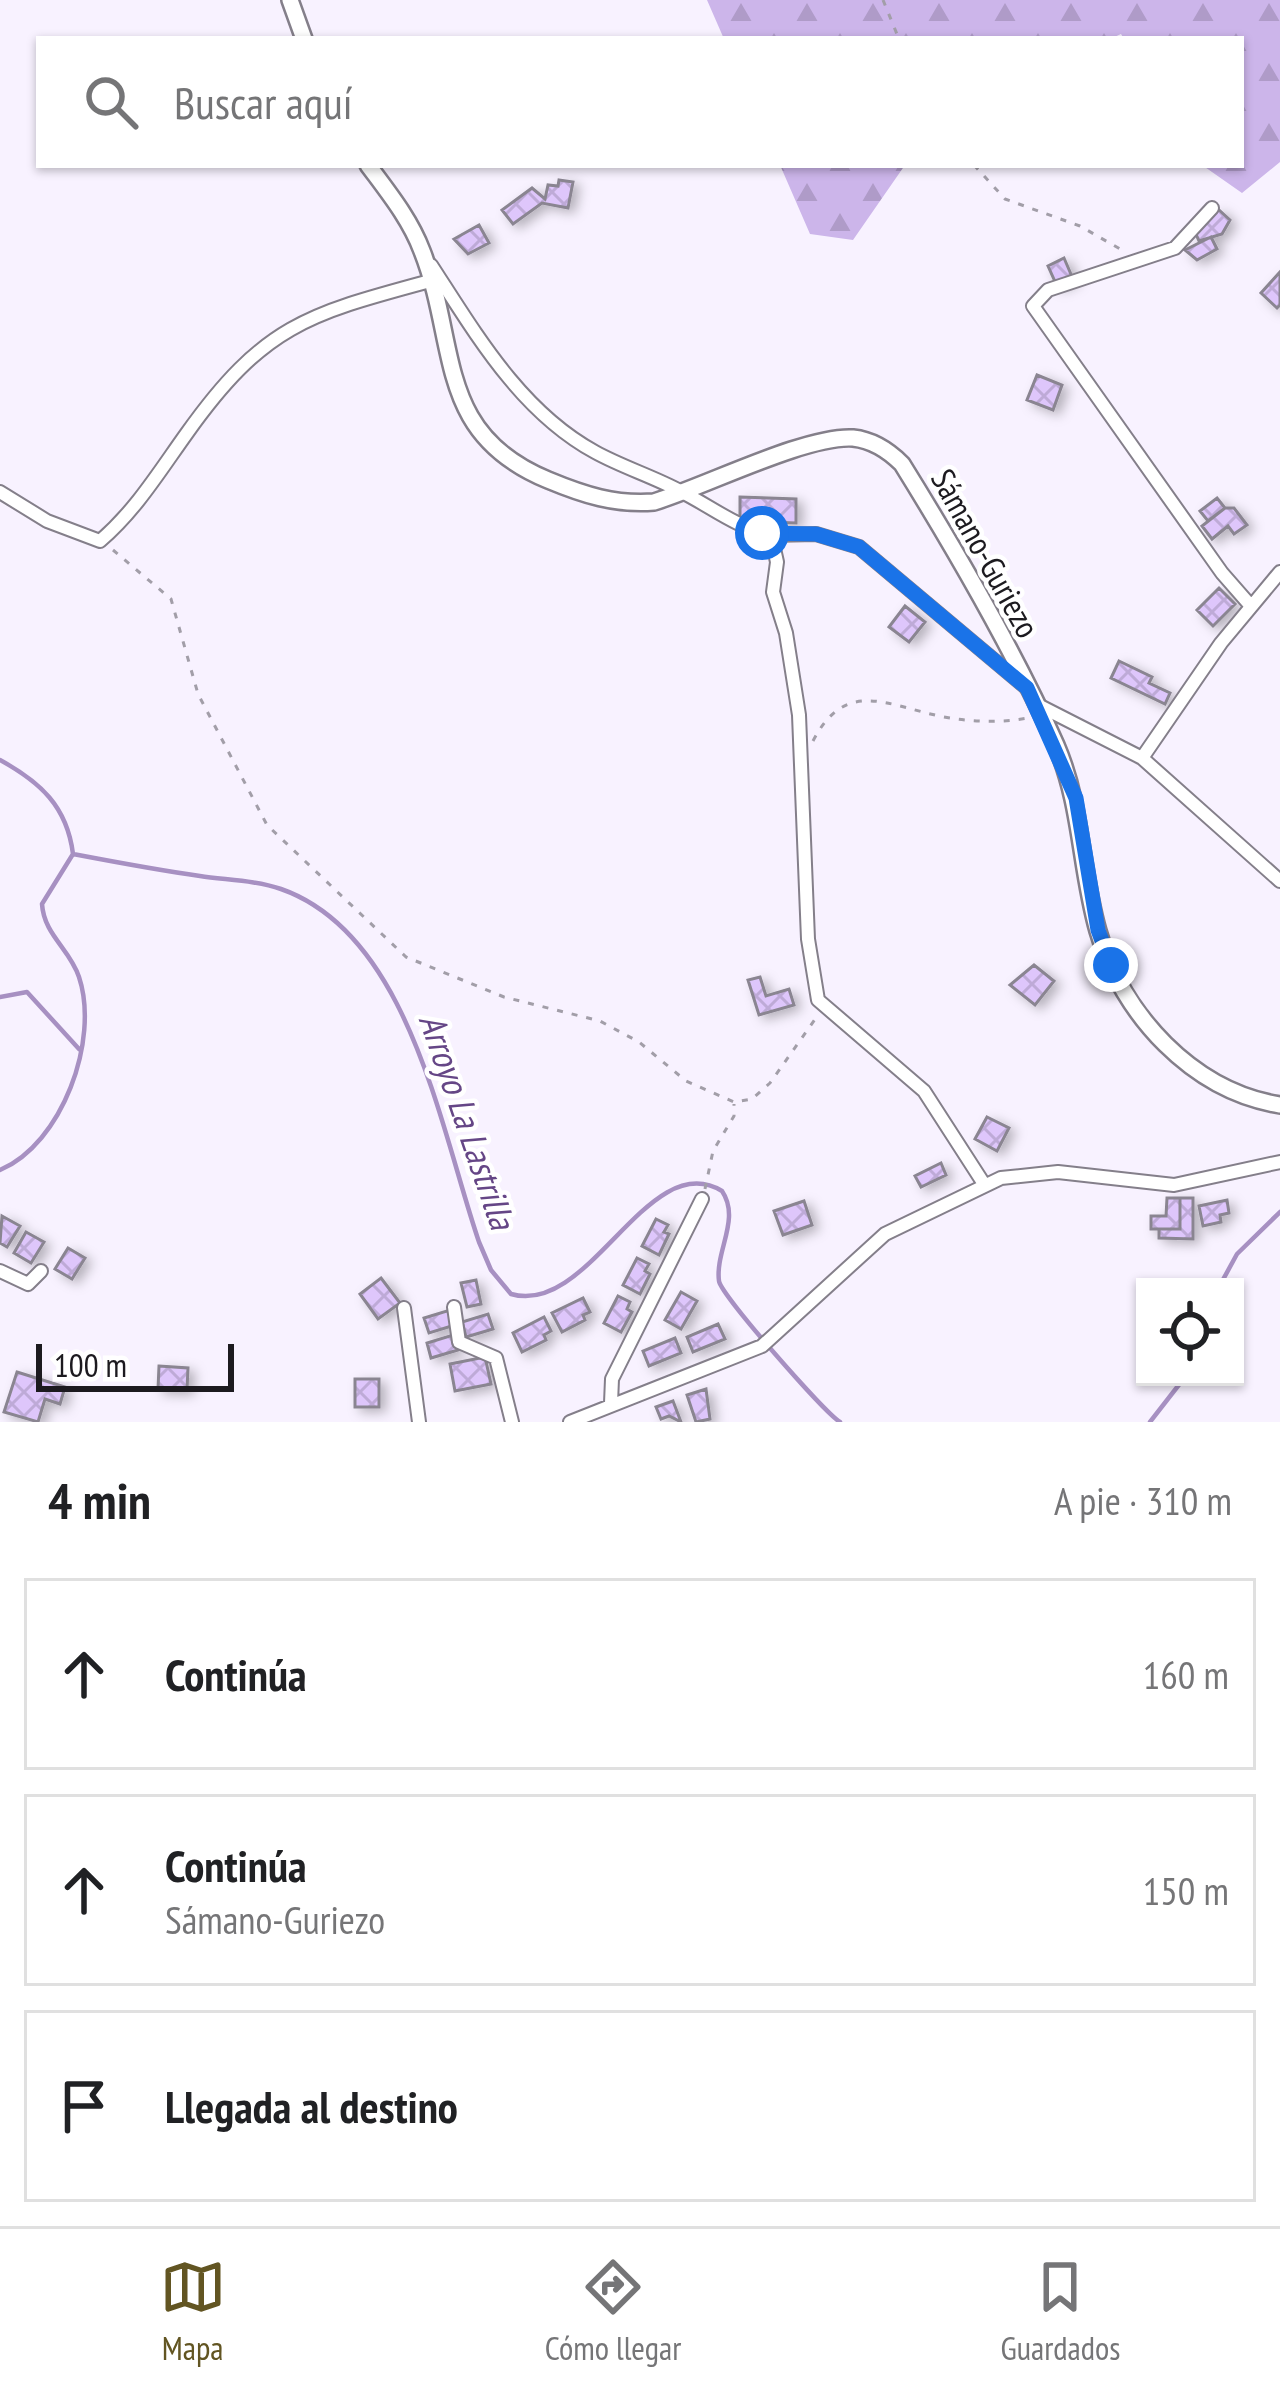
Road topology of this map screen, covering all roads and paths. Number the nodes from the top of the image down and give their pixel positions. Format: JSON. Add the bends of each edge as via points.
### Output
{"nodes":[{"id":1,"x":290,"y":0,"type":"edge"},
{"id":2,"x":883,"y":0,"type":"edge"},
{"id":3,"x":303,"y":36,"type":"edge"},
{"id":4,"x":898,"y":36,"type":"edge"},
{"id":5,"x":370,"y":168,"type":"edge"},
{"id":6,"x":977,"y":168,"type":"edge"},
{"id":7,"x":1212,"y":208,"type":"dead end"},
{"id":8,"x":422,"y":250,"type":"junction"},
{"id":9,"x":1136,"y":264,"type":"junction"},
{"id":10,"x":430,"y":281,"type":"junction"},
{"id":11,"x":0,"y":493,"type":"edge"},
{"id":12,"x":685,"y":493,"type":"junction"},
{"id":13,"x":770,"y":536,"type":"junction"},
{"id":14,"x":100,"y":541,"type":"junction"},
{"id":15,"x":1280,"y":572,"type":"edge"},
{"id":16,"x":1250,"y":605,"type":"junction"},
{"id":17,"x":1027,"y":688,"type":"junction"},
{"id":18,"x":1039,"y":710,"type":"junction"},
{"id":19,"x":1142,"y":758,"type":"junction"},
{"id":20,"x":799,"y":770,"type":"junction"},
{"id":21,"x":1280,"y":881,"type":"edge"},
{"id":22,"x":822,"y":1008,"type":"junction"},
{"id":23,"x":734,"y":1102,"type":"junction"},
{"id":24,"x":1280,"y":1105,"type":"edge"},
{"id":25,"x":1280,"y":1162,"type":"edge"},
{"id":26,"x":984,"y":1184,"type":"junction"},
{"id":27,"x":703,"y":1196,"type":"joint"},
{"id":28,"x":0,"y":1271,"type":"edge"},
{"id":29,"x":41,"y":1271,"type":"dead end"},
{"id":30,"x":454,"y":1307,"type":"dead end"},
{"id":31,"x":404,"y":1308,"type":"dead end"},
{"id":32,"x":611,"y":1403,"type":"junction"},
{"id":33,"x":419,"y":1422,"type":"edge"},
{"id":34,"x":512,"y":1422,"type":"edge"},
{"id":35,"x":570,"y":1422,"type":"edge"}],
"edges":[{"from":1,"to":3,"type":"street"},
{"from":2,"to":4,"type":"path"},
{"from":5,"to":8,"type":"street","name":"Sámano-Guriezo"},
{"from":6,"to":9,"type":"path","via":[[1005,199],[1101,236]]},
{"from":7,"to":9,"type":"street","via":[[1175,248]]},
{"from":8,"to":10,"type":"street","name":"Sámano-Guriezo"},
{"from":8,"to":12,"type":"street","via":[[496,365],[531,401],[593,451]]},
{"from":9,"to":16,"type":"street","via":[[1048,290],[1033,306]]},
{"from":10,"to":12,"type":"street","name":"Sámano-Guriezo","via":[[450,370],[495,452],[608,502]]},
{"from":10,"to":14,"type":"street","via":[[315,313],[270,341]]},
{"from":11,"to":14,"type":"street"},
{"from":12,"to":13,"type":"street","via":[[732,524]]},
{"from":12,"to":17,"type":"street","name":"Sámano-Guriezo","via":[[827,442],[852,438],[888,451]]},
{"from":13,"to":17,"type":"street","via":[[816,534],[859,547]]},
{"from":13,"to":20,"type":"street","via":[[799,715]]},
{"from":14,"to":23,"type":"path","via":[[171,599],[198,694],[268,825],[380,936],[406,957],[504,997],[600,1021],[686,1082]]},
{"from":15,"to":16,"type":"street"},
{"from":16,"to":19,"type":"street"},
{"from":17,"to":18,"type":"street","name":"Sámano-Guriezo"},
{"from":18,"to":19,"type":"street"},
{"from":18,"to":20,"type":"path","via":[[971,722],[855,700],[824,720]]},
{"from":18,"to":24,"type":"street","name":"Sámano-Guriezo","via":[[1076,798],[1098,930],[1123,989],[1190,1068]]},
{"from":19,"to":21,"type":"street"},
{"from":20,"to":22,"type":"street","via":[[808,939]]},
{"from":22,"to":23,"type":"path","via":[[770,1082],[752,1099]]},
{"from":22,"to":26,"type":"street","via":[[924,1091]]},
{"from":23,"to":27,"type":"path"},
{"from":25,"to":26,"type":"street","via":[[1174,1185],[1058,1172]]},
{"from":26,"to":32,"type":"street","via":[[885,1234],[762,1346]]},
{"from":27,"to":32,"type":"street","via":[[612,1378]]},
{"from":28,"to":29,"type":"street","via":[[28,1284]]},
{"from":30,"to":34,"type":"street","via":[[459,1342],[496,1358]]},
{"from":31,"to":33,"type":"street"},
{"from":32,"to":35,"type":"street"}]}
